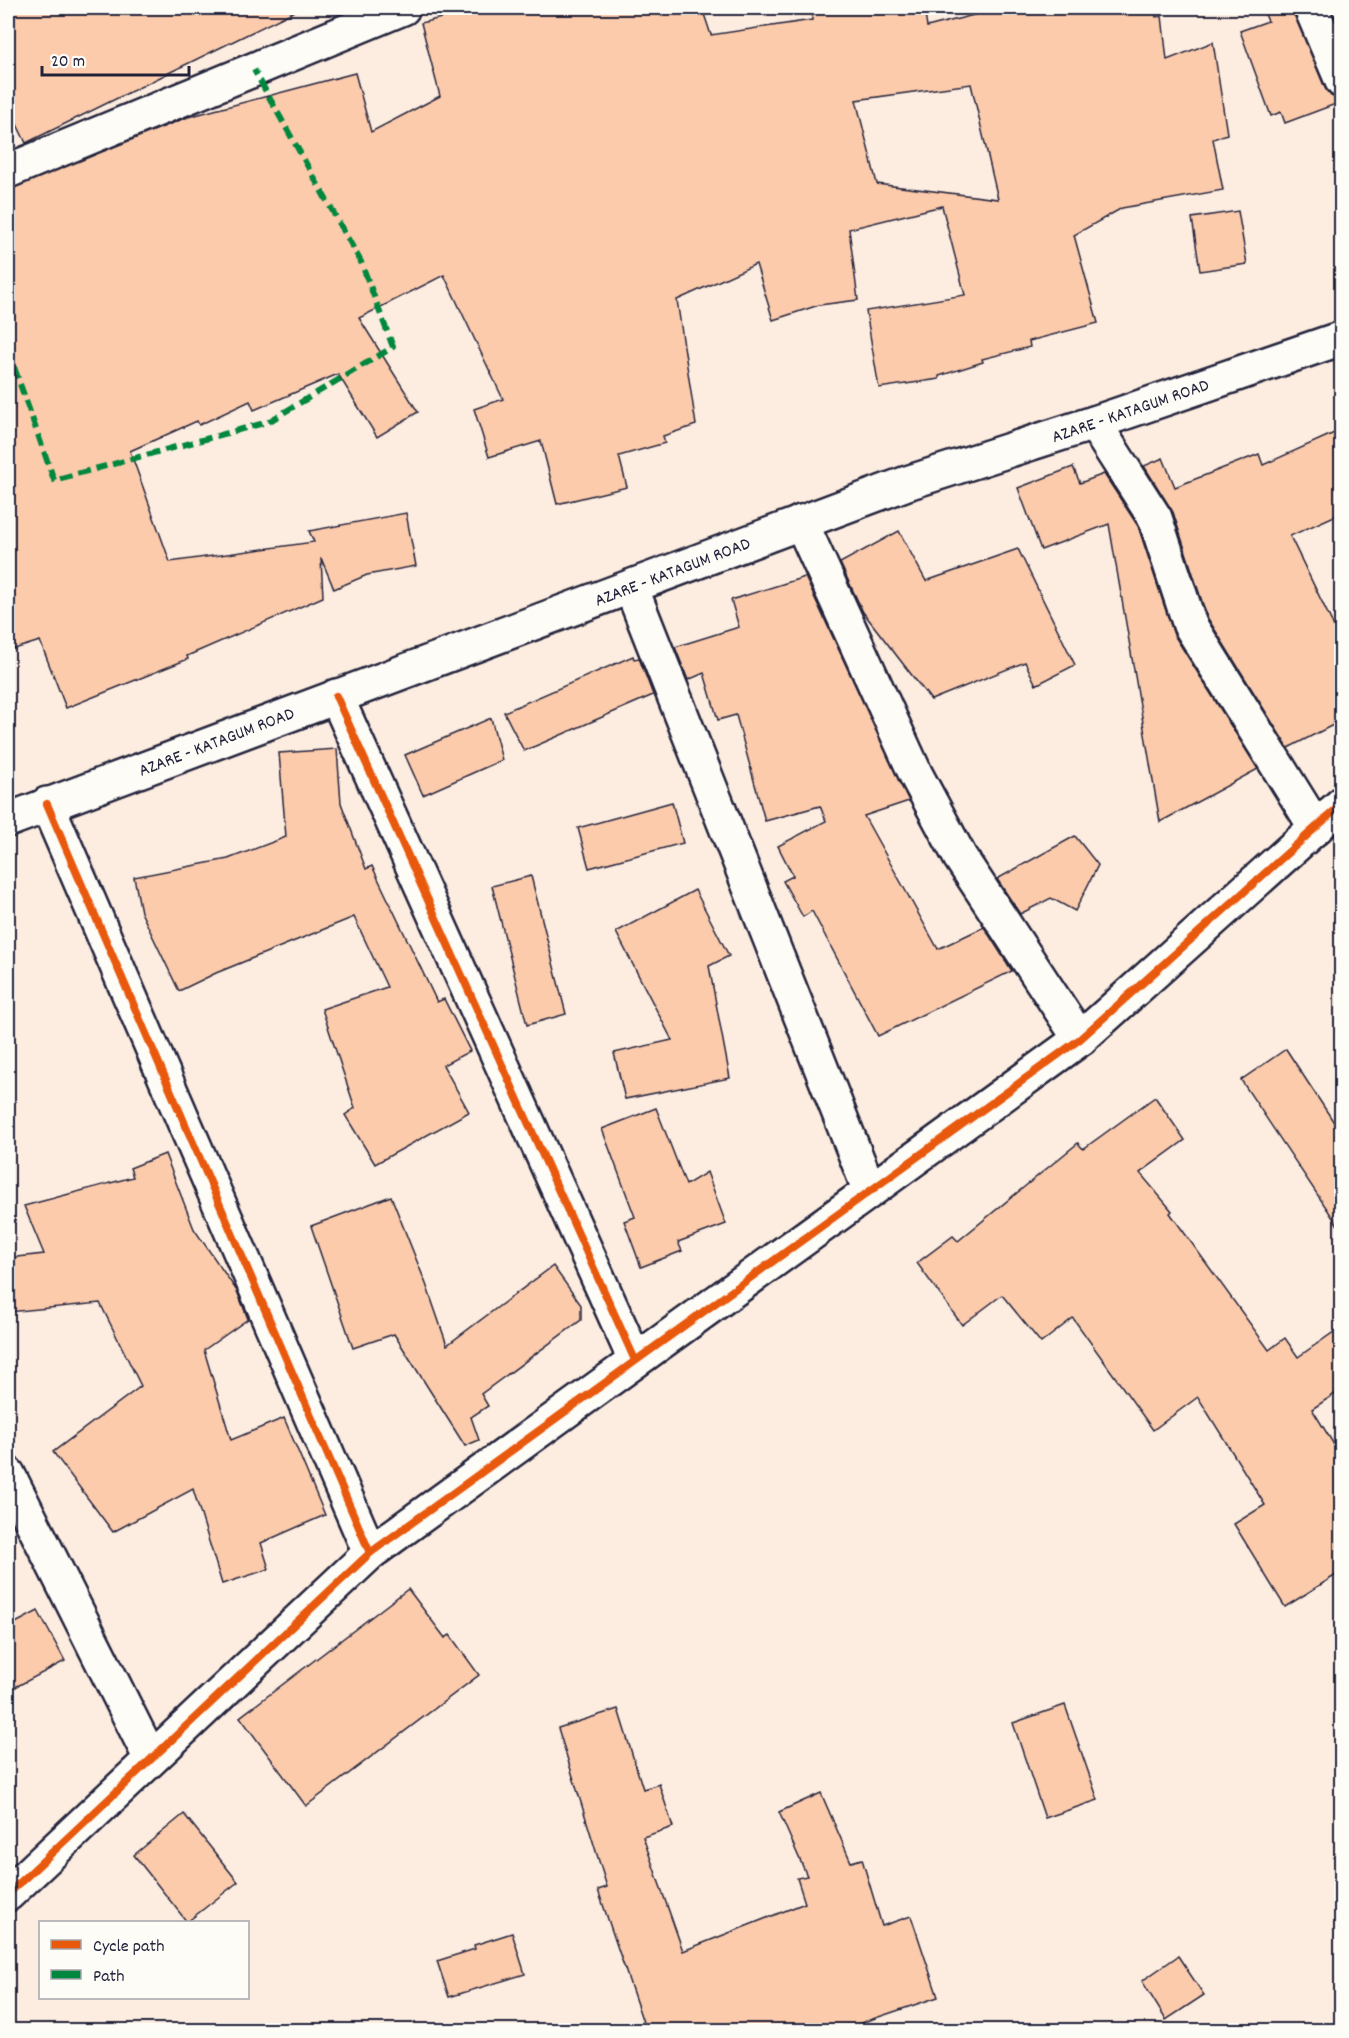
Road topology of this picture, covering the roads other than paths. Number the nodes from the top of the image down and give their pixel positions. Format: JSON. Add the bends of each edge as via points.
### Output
{"nodes":[{"id":1,"x":403,"y":8,"type":"edge"},
{"id":2,"x":1311,"y":8,"type":"edge"},
{"id":3,"x":1341,"y":81,"type":"edge"},
{"id":4,"x":8,"y":171,"type":"edge"},
{"id":5,"x":1341,"y":338,"type":"edge"},
{"id":6,"x":1094,"y":423,"type":"junction"},
{"id":7,"x":801,"y":522,"type":"junction"},
{"id":8,"x":631,"y":587,"type":"junction"},
{"id":9,"x":336,"y":696,"type":"junction"},
{"id":10,"x":47,"y":804,"type":"junction"},
{"id":11,"x":1341,"y":804,"type":"edge"},
{"id":12,"x":8,"y":820,"type":"edge"},
{"id":13,"x":1316,"y":828,"type":"junction"},
{"id":14,"x":1080,"y":1039,"type":"junction"},
{"id":15,"x":869,"y":1189,"type":"junction"},
{"id":16,"x":635,"y":1360,"type":"junction"},
{"id":17,"x":8,"y":1474,"type":"edge"},
{"id":18,"x":370,"y":1553,"type":"junction"},
{"id":19,"x":150,"y":1757,"type":"junction"},
{"id":20,"x":8,"y":1894,"type":"edge"}],
"edges":[{"from":1,"to":4,"type":"street"},
{"from":2,"to":3,"type":"street"},
{"from":5,"to":6,"type":"street","name":"AZARE - KATAGUM ROAD"},
{"from":6,"to":7,"type":"street","name":"AZARE - KATAGUM ROAD","via":[[907,483]]},
{"from":6,"to":13,"type":"street","via":[[1155,518],[1190,625]]},
{"from":7,"to":8,"type":"street","name":"AZARE - KATAGUM ROAD"},
{"from":7,"to":14,"type":"street","via":[[916,776],[960,857]]},
{"from":8,"to":9,"type":"street","name":"AZARE - KATAGUM ROAD"},
{"from":8,"to":15,"type":"street"},
{"from":9,"to":10,"type":"street","name":"AZARE - KATAGUM ROAD"},
{"from":9,"to":16,"type":"street"},
{"from":10,"to":12,"type":"street","name":"AZARE - KATAGUM ROAD"},
{"from":10,"to":18,"type":"street"},
{"from":11,"to":13,"type":"street"},
{"from":13,"to":14,"type":"street"},
{"from":14,"to":15,"type":"street"},
{"from":15,"to":16,"type":"street"},
{"from":16,"to":18,"type":"street"},
{"from":17,"to":19,"type":"street"},
{"from":18,"to":19,"type":"street"},
{"from":19,"to":20,"type":"street"}]}
